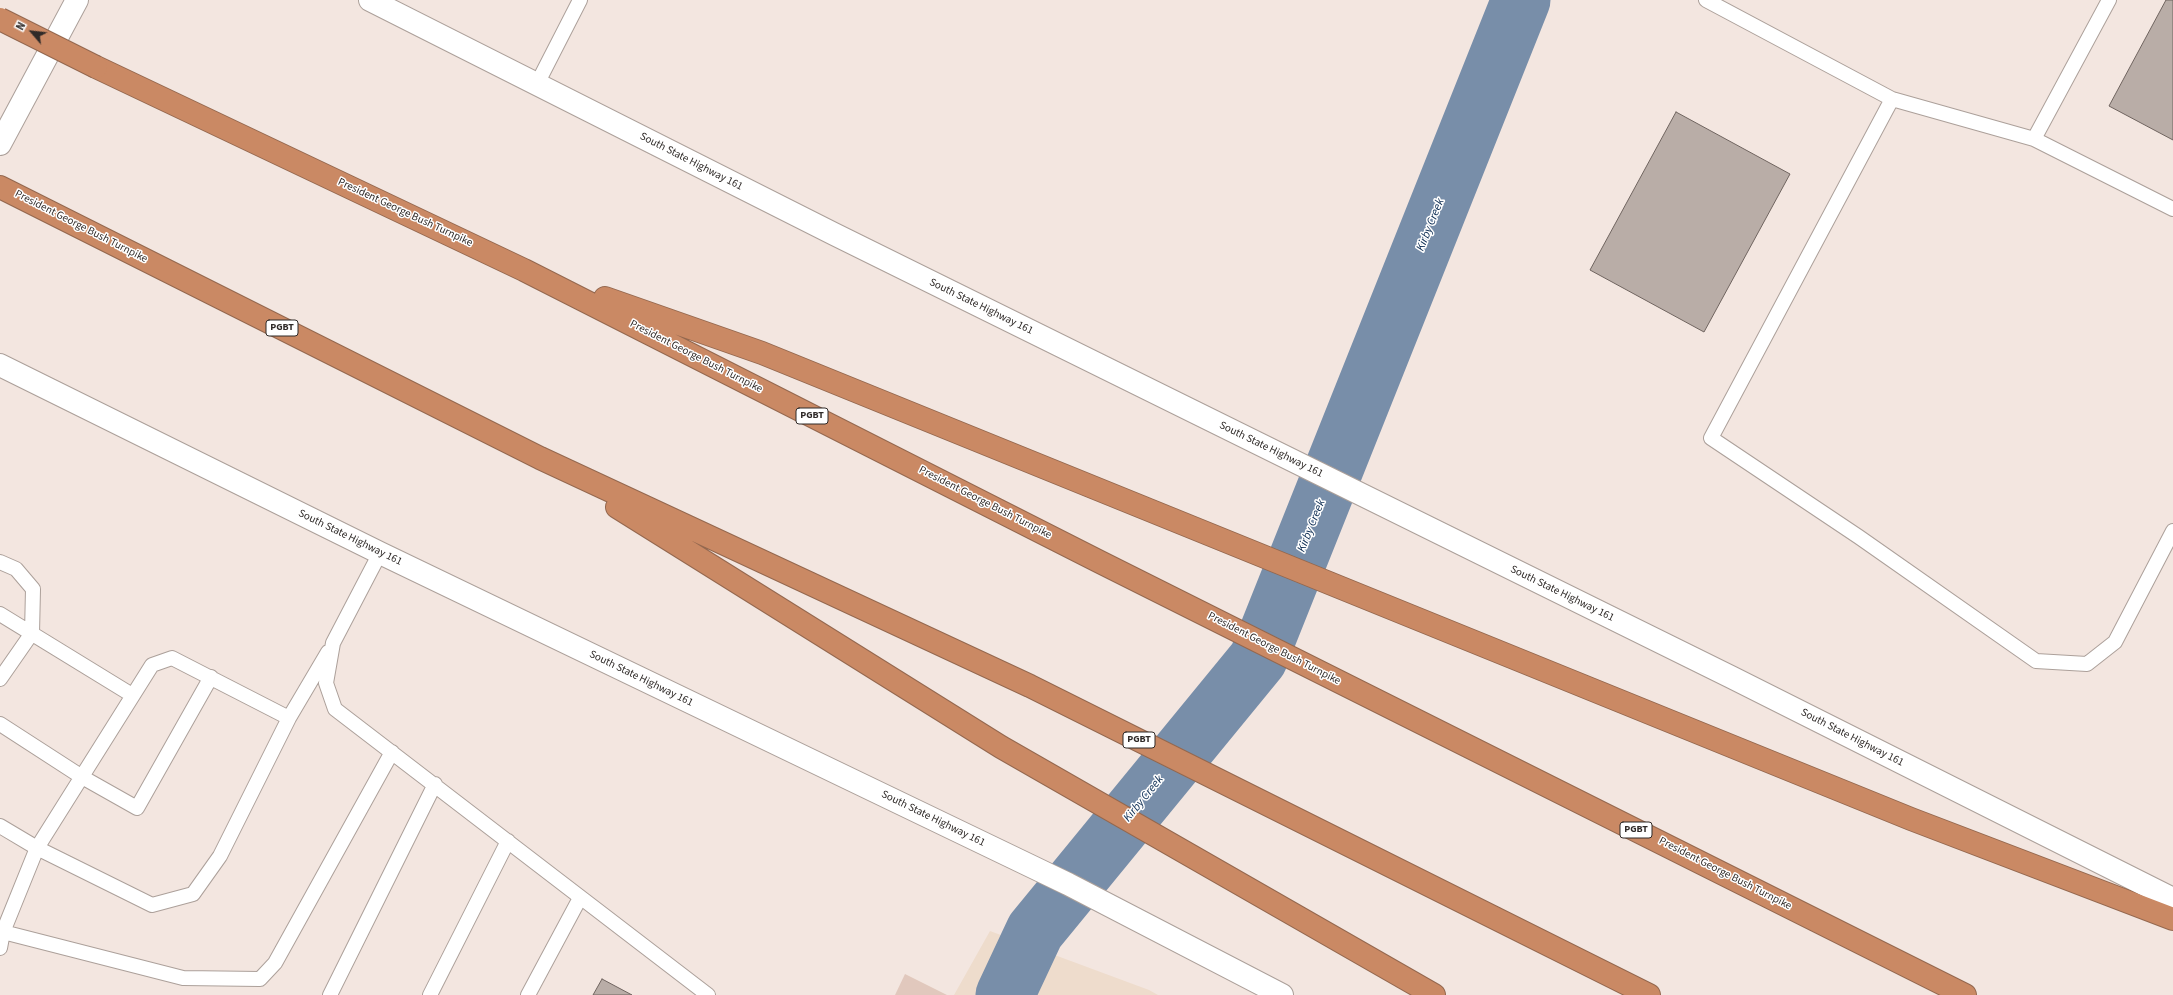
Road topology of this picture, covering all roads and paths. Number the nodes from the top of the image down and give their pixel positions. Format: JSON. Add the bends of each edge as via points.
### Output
{"nodes":[{"id":1,"x":77,"y":0,"type":"edge"},
{"id":2,"x":370,"y":0,"type":"edge"},
{"id":3,"x":580,"y":0,"type":"edge"},
{"id":4,"x":1706,"y":0,"type":"edge"},
{"id":5,"x":2109,"y":0,"type":"edge"},
{"id":6,"x":0,"y":19,"type":"edge"},
{"id":7,"x":537,"y":84,"type":"junction"},
{"id":8,"x":1892,"y":99,"type":"junction"},
{"id":9,"x":2034,"y":139,"type":"junction"},
{"id":10,"x":0,"y":144,"type":"edge"},
{"id":11,"x":0,"y":186,"type":"edge"},
{"id":12,"x":2173,"y":209,"type":"edge"},
{"id":13,"x":524,"y":270,"type":"junction"},
{"id":14,"x":1,"y":365,"type":"edge"},
{"id":15,"x":540,"y":458,"type":"junction"},
{"id":16,"x":2173,"y":531,"type":"edge"},
{"id":17,"x":380,"y":553,"type":"junction"},
{"id":18,"x":0,"y":562,"type":"edge"},
{"id":19,"x":0,"y":614,"type":"edge"},
{"id":20,"x":32,"y":633,"type":"junction"},
{"id":21,"x":333,"y":643,"type":"junction"},
{"id":22,"x":211,"y":677,"type":"junction"},
{"id":23,"x":0,"y":680,"type":"edge"},
{"id":24,"x":132,"y":695,"type":"junction"},
{"id":25,"x":289,"y":718,"type":"junction"},
{"id":26,"x":0,"y":724,"type":"edge"},
{"id":27,"x":392,"y":752,"type":"junction"},
{"id":28,"x":82,"y":777,"type":"junction"},
{"id":29,"x":435,"y":784,"type":"junction"},
{"id":30,"x":0,"y":826,"type":"edge"},
{"id":31,"x":508,"y":841,"type":"junction"},
{"id":32,"x":37,"y":848,"type":"junction"},
{"id":33,"x":580,"y":898,"type":"junction"},
{"id":34,"x":2173,"y":899,"type":"edge"},
{"id":35,"x":2173,"y":919,"type":"edge"},
{"id":36,"x":3,"y":932,"type":"junction"},
{"id":37,"x":0,"y":948,"type":"edge"},
{"id":38,"x":330,"y":995,"type":"edge"},
{"id":39,"x":430,"y":995,"type":"edge"},
{"id":40,"x":528,"y":995,"type":"edge"},
{"id":41,"x":708,"y":995,"type":"edge"},
{"id":42,"x":1282,"y":995,"type":"edge"},
{"id":43,"x":1434,"y":995,"type":"edge"},
{"id":44,"x":1649,"y":995,"type":"edge"},
{"id":45,"x":1965,"y":995,"type":"edge"}],
"edges":[{"from":1,"to":10,"type":"main road"},
{"from":2,"to":7,"type":"main road","name":"South State Highway 161"},
{"from":3,"to":7,"type":"lane"},
{"from":4,"to":8,"type":"lane"},
{"from":5,"to":9,"type":"lane"},
{"from":6,"to":13,"type":"highway","name":"President George Bush Turnpike","number":"PGBT","bridge":true},
{"from":7,"to":34,"type":"main road","name":"South State Highway 161"},
{"from":8,"to":9,"type":"lane"},
{"from":8,"to":16,"type":"lane","via":[[1711,438],[2036,661],[2087,664],[2115,642]]},
{"from":9,"to":12,"type":"lane"},
{"from":11,"to":15,"type":"highway","name":"President George Bush Turnpike","number":"PGBT"},
{"from":13,"to":35,"type":"highway","via":[[762,352],[1911,820]]},
{"from":13,"to":45,"type":"highway","name":"President George Bush Turnpike","number":"PGBT"},
{"from":14,"to":17,"type":"main road","name":"South State Highway 161"},
{"from":15,"to":43,"type":"highway","via":[[1001,747]]},
{"from":15,"to":44,"type":"highway","name":"President George Bush Turnpike","number":"PGBT","via":[[1030,686]]},
{"from":17,"to":21,"type":"lane"},
{"from":17,"to":42,"type":"main road","name":"South State Highway 161","via":[[1068,884]]},
{"from":18,"to":20,"type":"lane","via":[[16,569],[33,589]]},
{"from":19,"to":20,"type":"lane"},
{"from":20,"to":23,"type":"lane"},
{"from":20,"to":24,"type":"lane"},
{"from":21,"to":25,"type":"lane"},
{"from":21,"to":27,"type":"lane","via":[[326,683],[335,709]]},
{"from":22,"to":24,"type":"lane","via":[[172,658],[152,665]]},
{"from":22,"to":25,"type":"lane"},
{"from":22,"to":28,"type":"lane","via":[[137,808]]},
{"from":24,"to":28,"type":"lane"},
{"from":25,"to":32,"type":"lane","via":[[220,856],[193,894],[152,905]]},
{"from":26,"to":28,"type":"lane"},
{"from":27,"to":29,"type":"lane"},
{"from":27,"to":36,"type":"lane","via":[[275,963],[260,979],[183,978]]},
{"from":28,"to":32,"type":"lane"},
{"from":29,"to":31,"type":"lane"},
{"from":29,"to":38,"type":"lane"},
{"from":30,"to":32,"type":"lane"},
{"from":31,"to":33,"type":"lane"},
{"from":31,"to":39,"type":"lane"},
{"from":32,"to":36,"type":"lane"},
{"from":33,"to":40,"type":"lane"},
{"from":33,"to":41,"type":"lane"},
{"from":36,"to":37,"type":"lane"}]}
